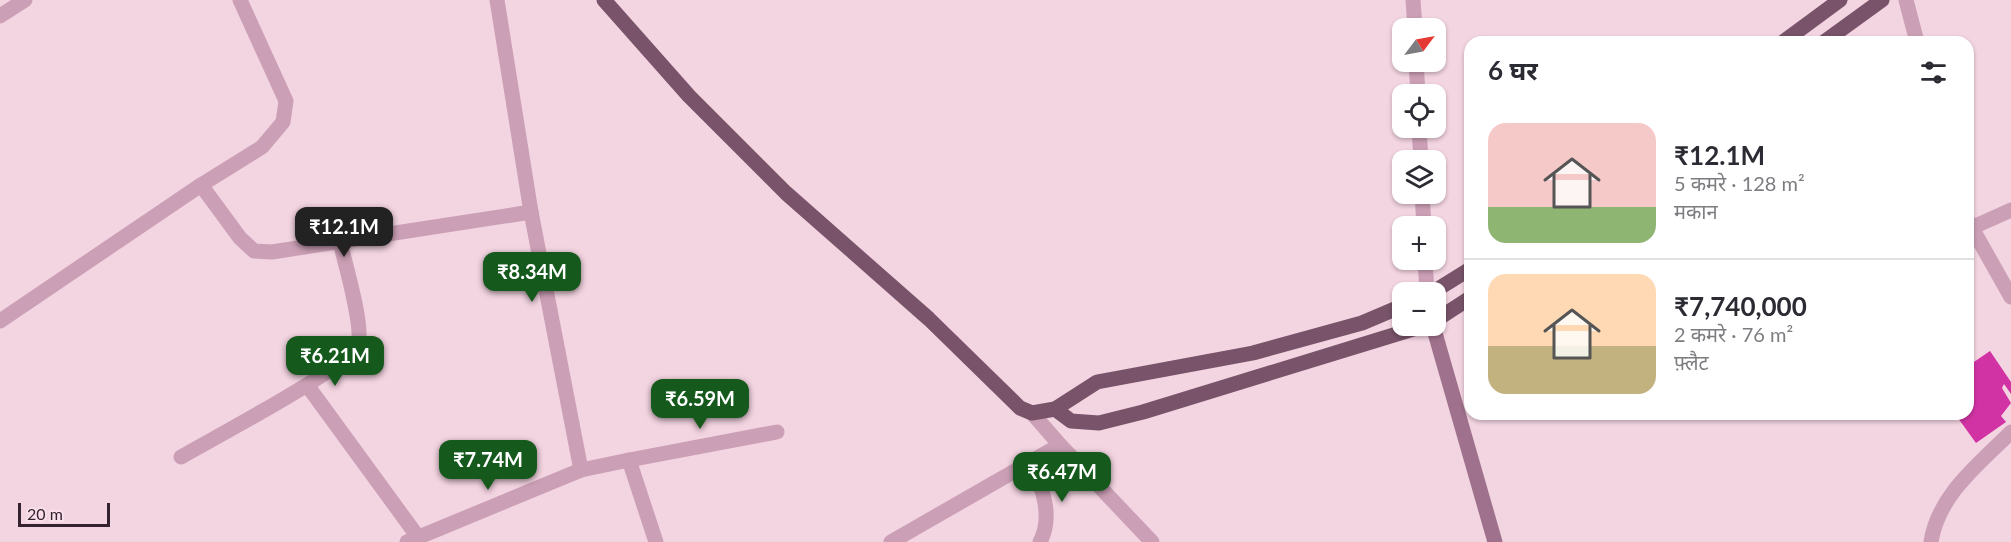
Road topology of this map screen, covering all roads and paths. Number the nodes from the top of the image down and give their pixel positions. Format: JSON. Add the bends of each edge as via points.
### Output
{"nodes":[{"id":1,"x":25,"y":0,"type":"edge"},
{"id":2,"x":240,"y":0,"type":"edge"},
{"id":3,"x":496,"y":0,"type":"edge"},
{"id":4,"x":604,"y":0,"type":"edge"},
{"id":5,"x":1413,"y":0,"type":"edge"},
{"id":6,"x":1840,"y":0,"type":"edge"},
{"id":7,"x":1882,"y":0,"type":"edge"},
{"id":8,"x":1906,"y":0,"type":"edge"},
{"id":9,"x":0,"y":16,"type":"edge"},
{"id":10,"x":1414,"y":18,"type":"edge"},
{"id":11,"x":1791,"y":36,"type":"edge"},
{"id":12,"x":1832,"y":36,"type":"edge"},
{"id":13,"x":1915,"y":36,"type":"edge"},
{"id":14,"x":201,"y":185,"type":"junction"},
{"id":15,"x":2011,"y":210,"type":"edge"},
{"id":16,"x":531,"y":212,"type":"junction"},
{"id":17,"x":1974,"y":224,"type":"edge"},
{"id":18,"x":1974,"y":232,"type":"edge"},
{"id":19,"x":340,"y":242,"type":"junction"},
{"id":20,"x":1464,"y":272,"type":"edge"},
{"id":21,"x":1446,"y":284,"type":"edge"},
{"id":22,"x":2011,"y":297,"type":"edge"},
{"id":23,"x":1464,"y":302,"type":"edge"},
{"id":24,"x":1392,"y":310,"type":"edge"},
{"id":25,"x":1446,"y":314,"type":"edge"},
{"id":26,"x":0,"y":321,"type":"edge"},
{"id":27,"x":1392,"y":336,"type":"edge"},
{"id":28,"x":1436,"y":336,"type":"edge"},
{"id":29,"x":307,"y":385,"type":"junction"},
{"id":30,"x":1055,"y":409,"type":"junction"},
{"id":31,"x":1032,"y":413,"type":"junction"},
{"id":32,"x":777,"y":432,"type":"dead end"},
{"id":33,"x":2011,"y":432,"type":"edge"},
{"id":34,"x":1060,"y":445,"type":"junction"},
{"id":35,"x":181,"y":457,"type":"dead end"},
{"id":36,"x":629,"y":460,"type":"junction"},
{"id":37,"x":1033,"y":461,"type":"junction"},
{"id":38,"x":581,"y":470,"type":"junction"},
{"id":39,"x":413,"y":540,"type":"edge"},
{"id":40,"x":656,"y":542,"type":"edge"},
{"id":41,"x":891,"y":542,"type":"edge"},
{"id":42,"x":1040,"y":542,"type":"edge"},
{"id":43,"x":1152,"y":542,"type":"edge"},
{"id":44,"x":1495,"y":542,"type":"edge"},
{"id":45,"x":1931,"y":542,"type":"edge"}],
"edges":[{"from":1,"to":9,"type":"street"},
{"from":2,"to":14,"type":"street","via":[[286,101],[283,122],[262,147]]},
{"from":3,"to":16,"type":"street"},
{"from":4,"to":31,"type":"main road","via":[[689,96],[786,193],[928,319],[1020,408]]},
{"from":5,"to":10,"type":"street"},
{"from":6,"to":11,"type":"main road"},
{"from":7,"to":12,"type":"main road"},
{"from":8,"to":13,"type":"street"},
{"from":14,"to":19,"type":"street","via":[[254,251]]},
{"from":14,"to":26,"type":"street"},
{"from":15,"to":17,"type":"street"},
{"from":16,"to":19,"type":"street"},
{"from":16,"to":38,"type":"street"},
{"from":18,"to":22,"type":"street"},
{"from":19,"to":29,"type":"street","via":[[360,330],[358,347],[349,358]]},
{"from":20,"to":21,"type":"main road"},
{"from":23,"to":25,"type":"main road"},
{"from":24,"to":30,"type":"main road","via":[[1253,353],[1097,382]]},
{"from":27,"to":30,"type":"main road","via":[[1099,423],[1071,421]]},
{"from":28,"to":44,"type":"street"},
{"from":29,"to":35,"type":"street"},
{"from":29,"to":39,"type":"street"},
{"from":30,"to":31,"type":"main road"},
{"from":31,"to":34,"type":"street"},
{"from":32,"to":36,"type":"street"},
{"from":33,"to":45,"type":"street","via":[[1953,491],[1934,526]]},
{"from":34,"to":37,"type":"street"},
{"from":34,"to":43,"type":"street"},
{"from":36,"to":38,"type":"street"},
{"from":36,"to":40,"type":"street"},
{"from":37,"to":41,"type":"street"},
{"from":37,"to":42,"type":"street","via":[[1047,510],[1046,531]]},
{"from":38,"to":39,"type":"street"}]}
